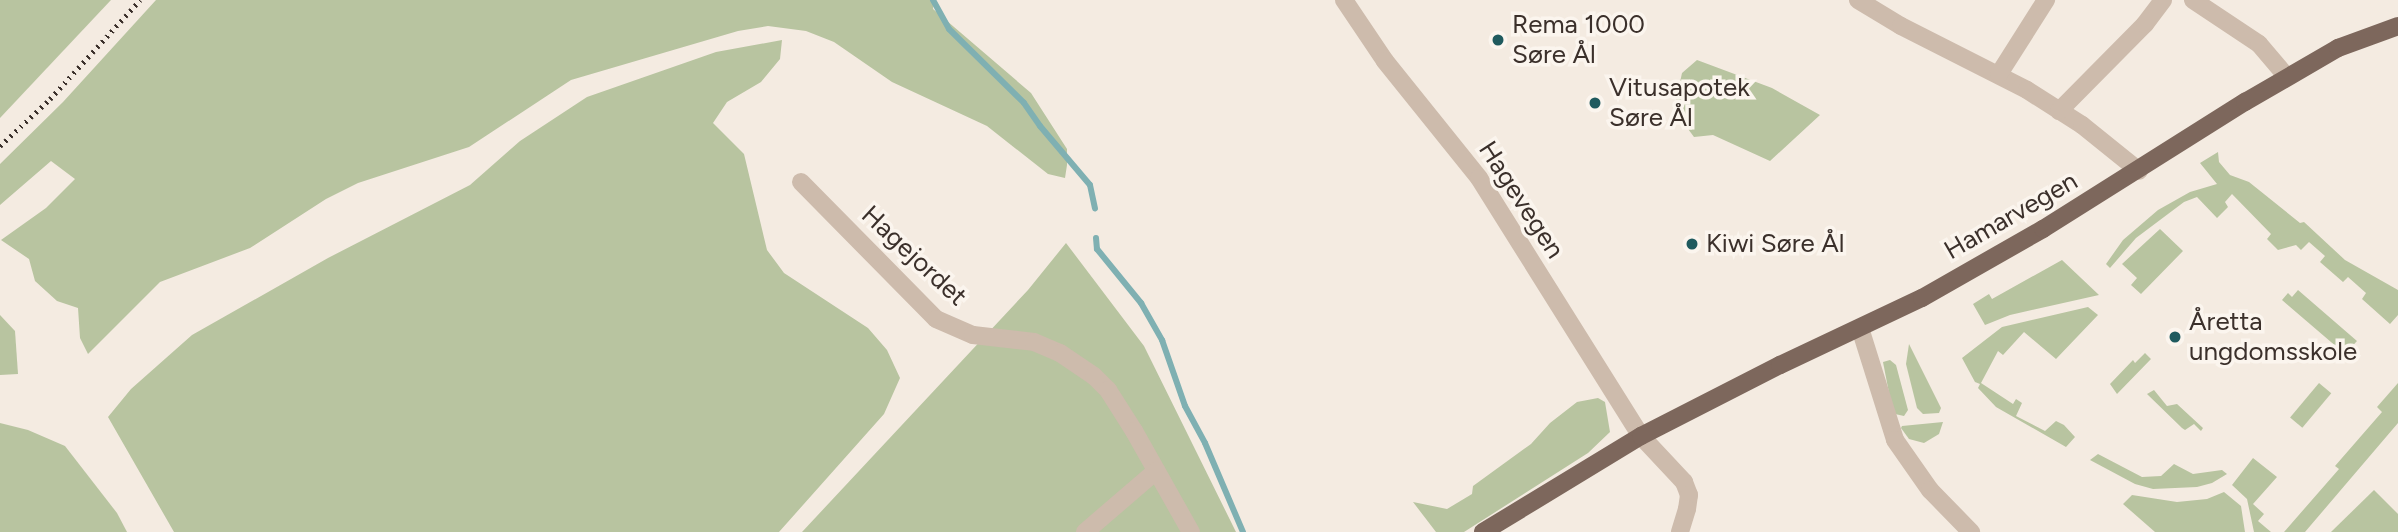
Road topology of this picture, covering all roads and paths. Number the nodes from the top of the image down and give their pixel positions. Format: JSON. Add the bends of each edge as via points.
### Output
{"nodes":[{"id":1,"x":1343,"y":0,"type":"edge"},
{"id":2,"x":1858,"y":0,"type":"edge"},
{"id":3,"x":2046,"y":0,"type":"edge"},
{"id":4,"x":2163,"y":0,"type":"edge"},
{"id":5,"x":2193,"y":0,"type":"edge"},
{"id":6,"x":2398,"y":26,"type":"edge"},
{"id":7,"x":1999,"y":74,"type":"junction"},
{"id":8,"x":2287,"y":78,"type":"junction"},
{"id":9,"x":2059,"y":111,"type":"junction"},
{"id":10,"x":2139,"y":171,"type":"junction"},
{"id":11,"x":802,"y":182,"type":"dead end"},
{"id":12,"x":1860,"y":328,"type":"junction"},
{"id":13,"x":1642,"y":436,"type":"junction"},
{"id":14,"x":1156,"y":471,"type":"junction"},
{"id":15,"x":1085,"y":532,"type":"edge"},
{"id":16,"x":1191,"y":532,"type":"edge"},
{"id":17,"x":1483,"y":532,"type":"edge"},
{"id":18,"x":1680,"y":532,"type":"edge"},
{"id":19,"x":1971,"y":532,"type":"edge"}],
"edges":[{"from":1,"to":13,"type":"street","name":"Hagevegen","via":[[1385,61],[1479,178]]},
{"from":2,"to":7,"type":"street"},
{"from":3,"to":7,"type":"street"},
{"from":4,"to":9,"type":"street"},
{"from":5,"to":8,"type":"street","via":[[2259,44]]},
{"from":6,"to":8,"type":"main road","name":"Hamarvegen","via":[[2338,48]]},
{"from":7,"to":9,"type":"street"},
{"from":8,"to":10,"type":"main road","name":"Hamarvegen"},
{"from":9,"to":10,"type":"street","via":[[2129,159]]},
{"from":10,"to":12,"type":"main road","name":"Hamarvegen","via":[[1922,298]]},
{"from":11,"to":14,"type":"street","name":"Hagejordet","via":[[936,319],[973,335],[1034,342],[1082,366],[1108,390]]},
{"from":12,"to":13,"type":"main road","name":"Hamarvegen"},
{"from":12,"to":19,"type":"street","via":[[1895,440],[1930,490]]},
{"from":13,"to":17,"type":"main road","name":"Hamarvegen"},
{"from":13,"to":18,"type":"street","via":[[1684,482],[1688,509]]},
{"from":14,"to":15,"type":"street"},
{"from":14,"to":16,"type":"street","name":"Hagejordet"}]}
